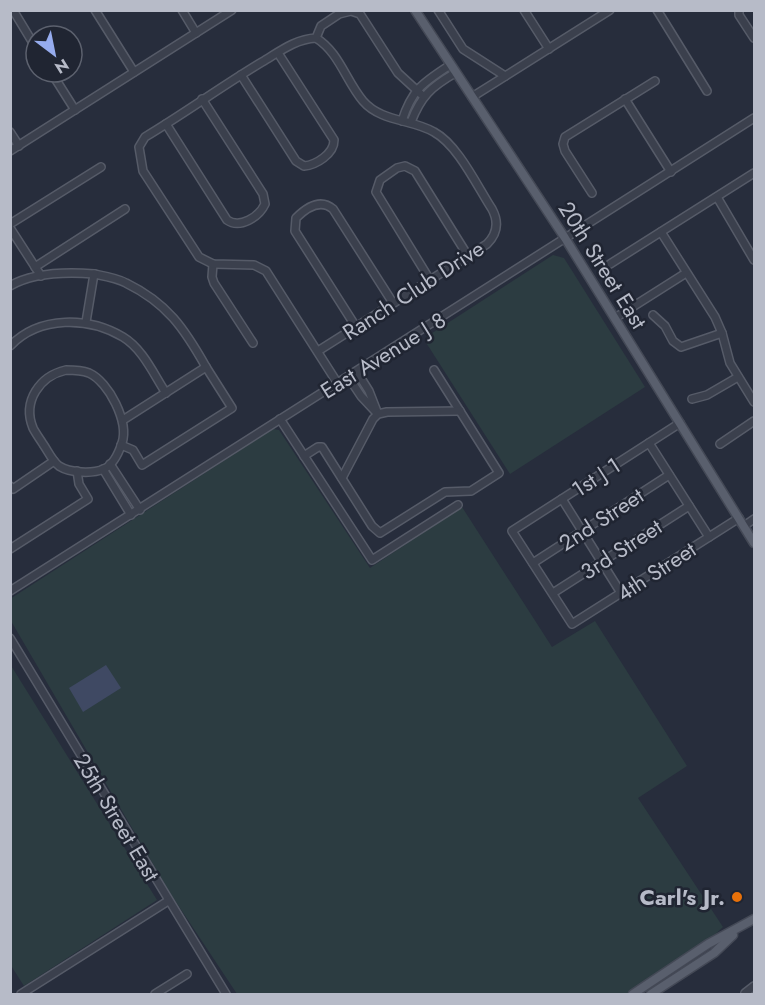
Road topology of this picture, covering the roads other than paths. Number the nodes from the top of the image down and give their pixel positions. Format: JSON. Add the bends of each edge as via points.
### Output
{"nodes":[{"id":1,"x":13,"y":10,"type":"edge"},
{"id":2,"x":95,"y":10,"type":"edge"},
{"id":3,"x":182,"y":10,"type":"edge"},
{"id":4,"x":232,"y":10,"type":"edge"},
{"id":5,"x":416,"y":10,"type":"edge"},
{"id":6,"x":438,"y":10,"type":"edge"},
{"id":7,"x":524,"y":10,"type":"edge"},
{"id":8,"x":610,"y":10,"type":"edge"},
{"id":9,"x":657,"y":10,"type":"edge"},
{"id":10,"x":738,"y":11,"type":"edge"},
{"id":11,"x":24,"y":28,"type":"edge"},
{"id":12,"x":196,"y":33,"type":"junction"},
{"id":13,"x":316,"y":38,"type":"junction"},
{"id":14,"x":754,"y":38,"type":"edge"},
{"id":15,"x":549,"y":49,"type":"junction"},
{"id":16,"x":278,"y":53,"type":"junction"},
{"id":17,"x":453,"y":69,"type":"junction"},
{"id":18,"x":134,"y":72,"type":"junction"},
{"id":19,"x":241,"y":75,"type":"junction"},
{"id":20,"x":505,"y":76,"type":"junction"},
{"id":21,"x":655,"y":81,"type":"dead end"},
{"id":22,"x":59,"y":84,"type":"edge"},
{"id":23,"x":416,"y":91,"type":"junction"},
{"id":24,"x":707,"y":91,"type":"dead end"},
{"id":25,"x":423,"y":96,"type":"junction"},
{"id":26,"x":472,"y":97,"type":"junction"},
{"id":27,"x":202,"y":99,"type":"junction"},
{"id":28,"x":625,"y":99,"type":"junction"},
{"id":29,"x":75,"y":110,"type":"junction"},
{"id":30,"x":754,"y":118,"type":"edge"},
{"id":31,"x":402,"y":121,"type":"junction"},
{"id":32,"x":411,"y":123,"type":"junction"},
{"id":33,"x":166,"y":124,"type":"junction"},
{"id":34,"x":10,"y":132,"type":"edge"},
{"id":35,"x":19,"y":146,"type":"junction"},
{"id":36,"x":10,"y":151,"type":"edge"},
{"id":37,"x":101,"y":167,"type":"dead end"},
{"id":38,"x":671,"y":172,"type":"junction"},
{"id":39,"x":754,"y":173,"type":"edge"},
{"id":40,"x":592,"y":193,"type":"dead end"},
{"id":41,"x":717,"y":197,"type":"junction"},
{"id":42,"x":125,"y":209,"type":"dead end"},
{"id":43,"x":10,"y":226,"type":"edge"},
{"id":44,"x":661,"y":232,"type":"junction"},
{"id":45,"x":565,"y":238,"type":"junction"},
{"id":46,"x":753,"y":251,"type":"edge"},
{"id":47,"x":468,"y":256,"type":"junction"},
{"id":48,"x":754,"y":260,"type":"edge"},
{"id":49,"x":213,"y":264,"type":"junction"},
{"id":50,"x":610,"y":264,"type":"dead end"},
{"id":51,"x":35,"y":267,"type":"junction"},
{"id":52,"x":686,"y":273,"type":"junction"},
{"id":53,"x":94,"y":274,"type":"junction"},
{"id":54,"x":41,"y":276,"type":"junction"},
{"id":55,"x":430,"y":280,"type":"junction"},
{"id":56,"x":10,"y":286,"type":"edge"},
{"id":57,"x":393,"y":303,"type":"junction"},
{"id":58,"x":653,"y":315,"type":"dead end"},
{"id":59,"x":615,"y":318,"type":"junction"},
{"id":60,"x":86,"y":322,"type":"junction"},
{"id":61,"x":356,"y":327,"type":"junction"},
{"id":62,"x":722,"y":333,"type":"junction"},
{"id":63,"x":253,"y":343,"type":"dead end"},
{"id":64,"x":10,"y":346,"type":"edge"},
{"id":65,"x":318,"y":351,"type":"junction"},
{"id":66,"x":206,"y":366,"type":"junction"},
{"id":67,"x":434,"y":370,"type":"dead end"},
{"id":68,"x":357,"y":372,"type":"junction"},
{"id":69,"x":738,"y":377,"type":"junction"},
{"id":70,"x":349,"y":378,"type":"junction"},
{"id":71,"x":338,"y":384,"type":"junction"},
{"id":72,"x":166,"y":393,"type":"junction"},
{"id":73,"x":692,"y":399,"type":"dead end"},
{"id":74,"x":754,"y":402,"type":"edge"},
{"id":75,"x":460,"y":411,"type":"junction"},
{"id":76,"x":378,"y":414,"type":"junction"},
{"id":77,"x":279,"y":419,"type":"junction"},
{"id":78,"x":123,"y":420,"type":"junction"},
{"id":79,"x":754,"y":421,"type":"edge"},
{"id":80,"x":680,"y":423,"type":"junction"},
{"id":81,"x":649,"y":443,"type":"junction"},
{"id":82,"x":720,"y":444,"type":"dead end"},
{"id":83,"x":121,"y":445,"type":"junction"},
{"id":84,"x":304,"y":456,"type":"junction"},
{"id":85,"x":54,"y":461,"type":"junction"},
{"id":86,"x":107,"y":467,"type":"junction"},
{"id":87,"x":77,"y":471,"type":"junction"},
{"id":88,"x":669,"y":475,"type":"junction"},
{"id":89,"x":342,"y":478,"type":"junction"},
{"id":90,"x":11,"y":489,"type":"edge"},
{"id":91,"x":562,"y":499,"type":"junction"},
{"id":92,"x":458,"y":505,"type":"dead end"},
{"id":93,"x":689,"y":506,"type":"junction"},
{"id":94,"x":140,"y":510,"type":"junction"},
{"id":95,"x":131,"y":515,"type":"junction"},
{"id":96,"x":754,"y":519,"type":"edge"},
{"id":97,"x":741,"y":522,"type":"junction"},
{"id":98,"x":583,"y":531,"type":"junction"},
{"id":99,"x":709,"y":537,"type":"junction"},
{"id":100,"x":754,"y":543,"type":"edge"},
{"id":101,"x":10,"y":549,"type":"edge"},
{"id":102,"x":601,"y":562,"type":"junction"},
{"id":103,"x":533,"y":563,"type":"junction"},
{"id":104,"x":10,"y":591,"type":"edge"},
{"id":105,"x":553,"y":593,"type":"junction"},
{"id":106,"x":621,"y":593,"type":"junction"},
{"id":107,"x":10,"y":638,"type":"edge"},
{"id":108,"x":168,"y":901,"type":"junction"},
{"id":109,"x":754,"y":919,"type":"edge"},
{"id":110,"x":740,"y":928,"type":"junction"},
{"id":111,"x":187,"y":974,"type":"dead end"},
{"id":112,"x":754,"y":986,"type":"edge"},
{"id":113,"x":32,"y":992,"type":"edge"},
{"id":114,"x":745,"y":993,"type":"dead end"},
{"id":115,"x":21,"y":994,"type":"edge"},
{"id":116,"x":155,"y":994,"type":"edge"},
{"id":117,"x":226,"y":994,"type":"edge"},
{"id":118,"x":633,"y":994,"type":"edge"},
{"id":119,"x":651,"y":994,"type":"edge"}],
"edges":[{"from":1,"to":11,"type":"street"},
{"from":2,"to":18,"type":"street"},
{"from":3,"to":12,"type":"street"},
{"from":4,"to":12,"type":"street"},
{"from":5,"to":17,"type":"main road","name":"20th Street East"},
{"from":6,"to":20,"type":"street","via":[[463,49]]},
{"from":7,"to":15,"type":"street"},
{"from":8,"to":15,"type":"street"},
{"from":9,"to":24,"type":"street"},
{"from":10,"to":14,"type":"street"},
{"from":12,"to":18,"type":"street"},
{"from":13,"to":16,"type":"street","via":[[304,39]]},
{"from":13,"to":23,"type":"street","via":[[321,26],[339,14],[360,14],[398,73]]},
{"from":13,"to":31,"type":"street","via":[[330,50],[364,102],[383,116]]},
{"from":15,"to":20,"type":"street"},
{"from":16,"to":19,"type":"street"},
{"from":16,"to":19,"type":"street","via":[[334,140],[331,152],[312,164],[304,166],[296,161]]},
{"from":17,"to":23,"type":"street"},
{"from":17,"to":25,"type":"street"},
{"from":17,"to":26,"type":"main road","name":"20th Street East"},
{"from":18,"to":29,"type":"street"},
{"from":19,"to":27,"type":"street"},
{"from":20,"to":26,"type":"street"},
{"from":21,"to":28,"type":"street"},
{"from":22,"to":29,"type":"street"},
{"from":23,"to":25,"type":"street"},
{"from":23,"to":31,"type":"street"},
{"from":25,"to":32,"type":"street"},
{"from":26,"to":45,"type":"main road","name":"20th Street East"},
{"from":27,"to":33,"type":"street"},
{"from":27,"to":33,"type":"street","via":[[264,197],[260,212],[242,224],[229,222]]},
{"from":28,"to":38,"type":"street"},
{"from":28,"to":40,"type":"street","via":[[565,137],[565,151]]},
{"from":29,"to":35,"type":"street"},
{"from":30,"to":38,"type":"street","name":"East Avenue J 8"},
{"from":31,"to":32,"type":"street"},
{"from":32,"to":47,"type":"street","name":"Ranch Club Drive","via":[[434,131],[448,142],[497,221],[491,239]]},
{"from":33,"to":49,"type":"street","via":[[145,137],[139,147],[142,171],[194,252]]},
{"from":34,"to":35,"type":"street"},
{"from":35,"to":36,"type":"street"},
{"from":37,"to":43,"type":"street"},
{"from":38,"to":45,"type":"street","name":"East Avenue J 8"},
{"from":39,"to":41,"type":"street"},
{"from":41,"to":44,"type":"street"},
{"from":41,"to":46,"type":"street"},
{"from":42,"to":51,"type":"street"},
{"from":43,"to":51,"type":"street"},
{"from":44,"to":50,"type":"street"},
{"from":44,"to":52,"type":"street"},
{"from":45,"to":59,"type":"main road","name":"20th Street East"},
{"from":45,"to":68,"type":"street","name":"East Avenue J 8"},
{"from":46,"to":48,"type":"street"},
{"from":47,"to":55,"type":"street","name":"Ranch Club Drive"},
{"from":47,"to":55,"type":"street","via":[[415,171],[405,166],[397,168],[380,180],[376,192]]},
{"from":49,"to":63,"type":"street","via":[[214,283]]},
{"from":49,"to":65,"type":"street","via":[[254,265],[264,269]]},
{"from":51,"to":54,"type":"street"},
{"from":52,"to":59,"type":"street"},
{"from":52,"to":62,"type":"street"},
{"from":53,"to":54,"type":"street"},
{"from":53,"to":60,"type":"street"},
{"from":53,"to":66,"type":"street","via":[[124,282],[170,312]]},
{"from":54,"to":56,"type":"street"},
{"from":55,"to":57,"type":"street","name":"Ranch Club Drive"},
{"from":57,"to":61,"type":"street","name":"Ranch Club Drive"},
{"from":57,"to":61,"type":"street","via":[[333,209],[322,203],[308,209],[296,219],[295,231]]},
{"from":58,"to":62,"type":"street","via":[[681,347]]},
{"from":59,"to":80,"type":"main road","name":"20th Street East"},
{"from":60,"to":64,"type":"street","via":[[63,321],[41,326]]},
{"from":60,"to":72,"type":"street","via":[[124,338],[141,353]]},
{"from":61,"to":65,"type":"street","name":"Ranch Club Drive"},
{"from":62,"to":69,"type":"street"},
{"from":65,"to":71,"type":"street"},
{"from":66,"to":72,"type":"street"},
{"from":66,"to":83,"type":"street","via":[[232,408],[142,465],[133,450]]},
{"from":67,"to":75,"type":"street"},
{"from":68,"to":70,"type":"street","name":"East Avenue J 8"},
{"from":68,"to":76,"type":"street"},
{"from":69,"to":73,"type":"street"},
{"from":69,"to":74,"type":"street"},
{"from":70,"to":71,"type":"street","name":"East Avenue J 8"},
{"from":70,"to":76,"type":"street"},
{"from":71,"to":77,"type":"street","name":"East Avenue J 8"},
{"from":72,"to":78,"type":"street"},
{"from":75,"to":76,"type":"street"},
{"from":75,"to":89,"type":"street","via":[[498,473],[471,491],[445,492],[380,533]]},
{"from":76,"to":89,"type":"street"},
{"from":77,"to":84,"type":"street"},
{"from":77,"to":94,"type":"street","name":"East Avenue J 8"},
{"from":78,"to":83,"type":"street"},
{"from":78,"to":85,"type":"street","via":[[101,382],[91,374],[80,370],[55,372],[33,394],[30,413],[33,428]]},
{"from":79,"to":82,"type":"street"},
{"from":80,"to":81,"type":"street","name":"1st J 1"},
{"from":80,"to":97,"type":"main road","name":"20th Street East"},
{"from":81,"to":88,"type":"street"},
{"from":81,"to":91,"type":"street","name":"1st J 1"},
{"from":83,"to":86,"type":"street"},
{"from":84,"to":89,"type":"street","via":[[322,447]]},
{"from":84,"to":92,"type":"street","via":[[372,560]]},
{"from":85,"to":87,"type":"street","via":[[60,467]]},
{"from":85,"to":90,"type":"street"},
{"from":86,"to":87,"type":"street"},
{"from":86,"to":94,"type":"street"},
{"from":86,"to":95,"type":"street"},
{"from":87,"to":101,"type":"street","via":[[88,499]]},
{"from":88,"to":93,"type":"street"},
{"from":88,"to":98,"type":"street","name":"2nd Street"},
{"from":91,"to":98,"type":"street"},
{"from":91,"to":103,"type":"street","name":"1st J 1","via":[[512,531]]},
{"from":93,"to":99,"type":"street"},
{"from":93,"to":102,"type":"street","name":"3rd Street"},
{"from":94,"to":95,"type":"street","name":"East Avenue J 8"},
{"from":95,"to":104,"type":"street","name":"East Avenue J 8"},
{"from":96,"to":97,"type":"street","name":"4th Street"},
{"from":97,"to":99,"type":"street","name":"4th Street"},
{"from":97,"to":100,"type":"main road","name":"20th Street East"},
{"from":98,"to":102,"type":"street"},
{"from":98,"to":103,"type":"street","name":"2nd Street"},
{"from":99,"to":106,"type":"street","name":"4th Street"},
{"from":102,"to":105,"type":"street","name":"3rd Street"},
{"from":102,"to":106,"type":"street"},
{"from":103,"to":105,"type":"street"},
{"from":105,"to":106,"type":"street","name":"4th Street","via":[[572,624]]},
{"from":107,"to":108,"type":"street","name":"25th Street East"},
{"from":108,"to":113,"type":"street"},
{"from":108,"to":117,"type":"street","name":"25th Street East"},
{"from":109,"to":110,"type":"main road"},
{"from":110,"to":118,"type":"main road"},
{"from":110,"to":119,"type":"main road","via":[[714,953]]},
{"from":111,"to":116,"type":"street"},
{"from":112,"to":114,"type":"street"},
{"from":113,"to":115,"type":"street"}]}
